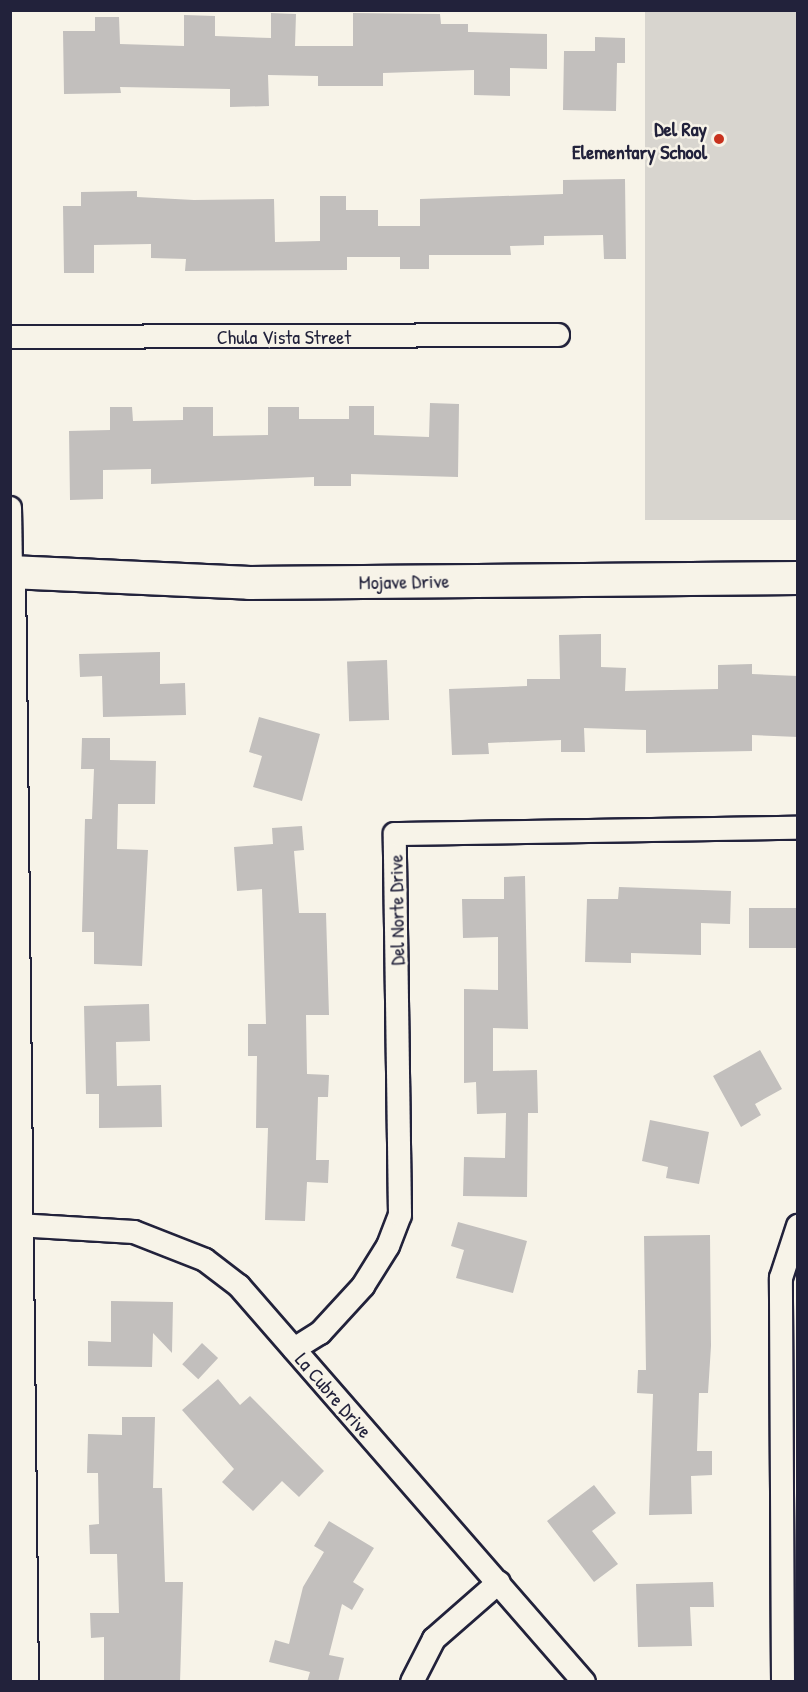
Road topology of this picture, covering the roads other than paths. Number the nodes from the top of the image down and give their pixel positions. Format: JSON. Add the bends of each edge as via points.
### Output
{"nodes":[{"id":1,"x":558,"y":335,"type":"dead end"},
{"id":2,"x":10,"y":337,"type":"edge"},
{"id":3,"x":10,"y":508,"type":"edge"},
{"id":4,"x":11,"y":572,"type":"edge"},
{"id":5,"x":798,"y":578,"type":"edge"},
{"id":6,"x":798,"y":828,"type":"edge"},
{"id":7,"x":18,"y":1225,"type":"junction"},
{"id":8,"x":798,"y":1226,"type":"edge"},
{"id":9,"x":294,"y":1349,"type":"junction"},
{"id":10,"x":499,"y":1582,"type":"junction"},
{"id":11,"x":24,"y":1682,"type":"edge"},
{"id":12,"x":412,"y":1682,"type":"edge"},
{"id":13,"x":584,"y":1682,"type":"edge"},
{"id":14,"x":783,"y":1682,"type":"edge"}],
"edges":[{"from":1,"to":2,"type":"street","name":"Chula Vista Street"},
{"from":3,"to":4,"type":"street"},
{"from":4,"to":5,"type":"main road","name":"Mojave Drive","via":[[249,583]]},
{"from":4,"to":7,"type":"street"},
{"from":6,"to":9,"type":"street","name":"Del Norte Drive","via":[[395,834],[400,1215],[388,1246],[363,1286],[320,1333]]},
{"from":7,"to":9,"type":"street","name":"La Cubre Drive","via":[[134,1232],[172,1244],[205,1260],[239,1286]]},
{"from":7,"to":11,"type":"street"},
{"from":8,"to":14,"type":"street","via":[[781,1278]]},
{"from":9,"to":10,"type":"street","name":"La Cubre Drive"},
{"from":10,"to":12,"type":"street","via":[[434,1639]]},
{"from":10,"to":13,"type":"street","name":"La Cubre Drive"}]}
